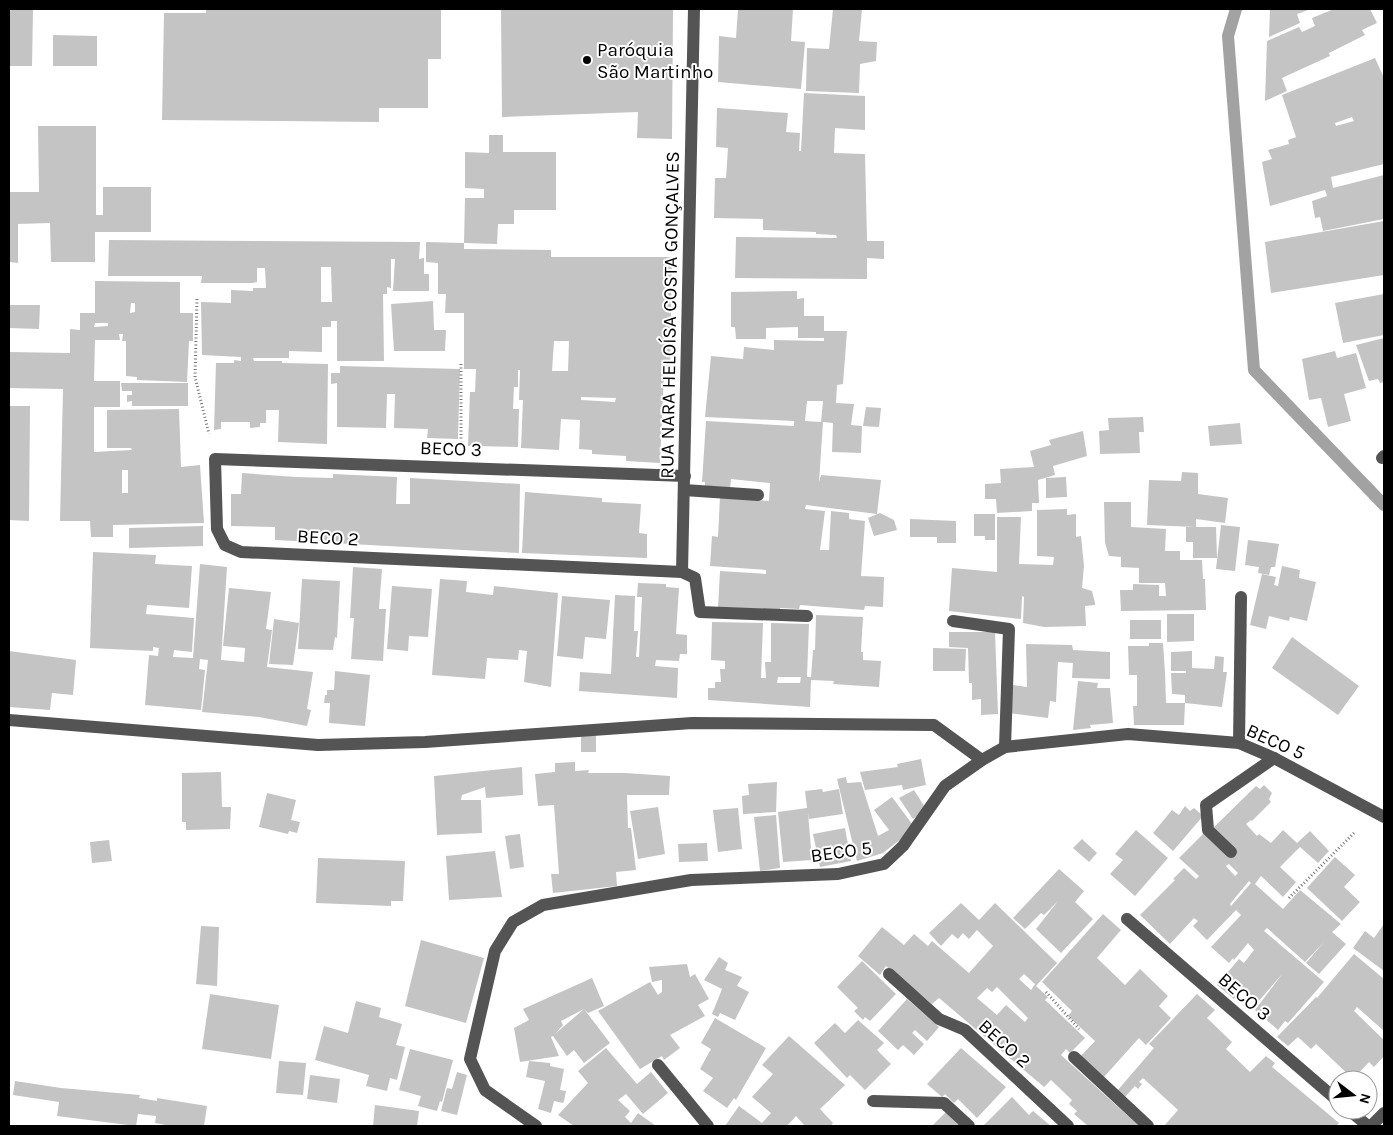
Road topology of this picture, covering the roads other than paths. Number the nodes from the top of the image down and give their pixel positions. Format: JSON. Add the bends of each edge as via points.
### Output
{"nodes":[{"id":1,"x":694,"y":9,"type":"edge"},
{"id":2,"x":215,"y":459,"type":"joint"},
{"id":3,"x":685,"y":476,"type":"junction"},
{"id":4,"x":684,"y":490,"type":"junction"},
{"id":5,"x":758,"y":495,"type":"dead end"},
{"id":6,"x":682,"y":572,"type":"junction"},
{"id":7,"x":1241,"y":597,"type":"dead end"},
{"id":8,"x":807,"y":616,"type":"dead end"},
{"id":9,"x":954,"y":620,"type":"dead end"},
{"id":10,"x":9,"y":720,"type":"edge"},
{"id":11,"x":1239,"y":743,"type":"junction"},
{"id":12,"x":1005,"y":747,"type":"junction"},
{"id":13,"x":1274,"y":758,"type":"junction"},
{"id":14,"x":982,"y":760,"type":"junction"},
{"id":15,"x":1380,"y":814,"type":"edge"},
{"id":16,"x":1231,"y":852,"type":"dead end"},
{"id":17,"x":1127,"y":919,"type":"dead end"},
{"id":18,"x":890,"y":974,"type":"dead end"},
{"id":19,"x":1074,"y":1057,"type":"road end"},
{"id":20,"x":658,"y":1066,"type":"dead end"},
{"id":21,"x":1328,"y":1092,"type":"edge"},
{"id":22,"x":873,"y":1101,"type":"dead end"},
{"id":23,"x":1384,"y":1112,"type":"edge"},
{"id":24,"x":536,"y":1126,"type":"edge"},
{"id":25,"x":708,"y":1126,"type":"edge"},
{"id":26,"x":969,"y":1126,"type":"edge"},
{"id":27,"x":1068,"y":1126,"type":"edge"},
{"id":28,"x":1148,"y":1126,"type":"edge"},
{"id":29,"x":1369,"y":1126,"type":"edge"}],
"edges":[{"from":1,"to":3,"type":"street","name":"RUA NARA HELOÍSA COSTA GONÇALVES"},
{"from":2,"to":3,"type":"street","name":"BECO 3"},
{"from":2,"to":6,"type":"street","name":"BECO 2","via":[[217,529],[225,545],[241,552]]},
{"from":3,"to":4,"type":"street","name":"RUA NARA HELOÍSA COSTA GONÇALVES"},
{"from":4,"to":5,"type":"street"},
{"from":4,"to":6,"type":"street","name":"RUA NARA HELOÍSA COSTA GONÇALVES"},
{"from":6,"to":8,"type":"street","via":[[695,578],[700,612]]},
{"from":7,"to":11,"type":"street"},
{"from":9,"to":12,"type":"street","via":[[1009,629]]},
{"from":10,"to":14,"type":"street","via":[[318,746],[425,742],[692,723],[934,725]]},
{"from":11,"to":12,"type":"street","name":"BECO 5","via":[[1128,734]]},
{"from":11,"to":13,"type":"street","name":"BECO 5"},
{"from":12,"to":14,"type":"street","name":"BECO 5"},
{"from":13,"to":15,"type":"street","name":"BECO 5"},
{"from":13,"to":16,"type":"street","via":[[1206,805],[1208,830]]},
{"from":14,"to":24,"type":"street","name":"BECO 5","via":[[945,786],[903,846],[884,864],[838,874],[691,880],[543,905],[513,922],[495,951],[470,1059],[485,1090]]},
{"from":17,"to":21,"type":"street","name":"BECO 3"},
{"from":18,"to":27,"type":"street","name":"BECO 2","via":[[939,1019],[965,1030]]},
{"from":19,"to":28,"type":"street"},
{"from":20,"to":25,"type":"street"},
{"from":22,"to":26,"type":"street","via":[[944,1103]]},
{"from":23,"to":29,"type":"street"}]}
